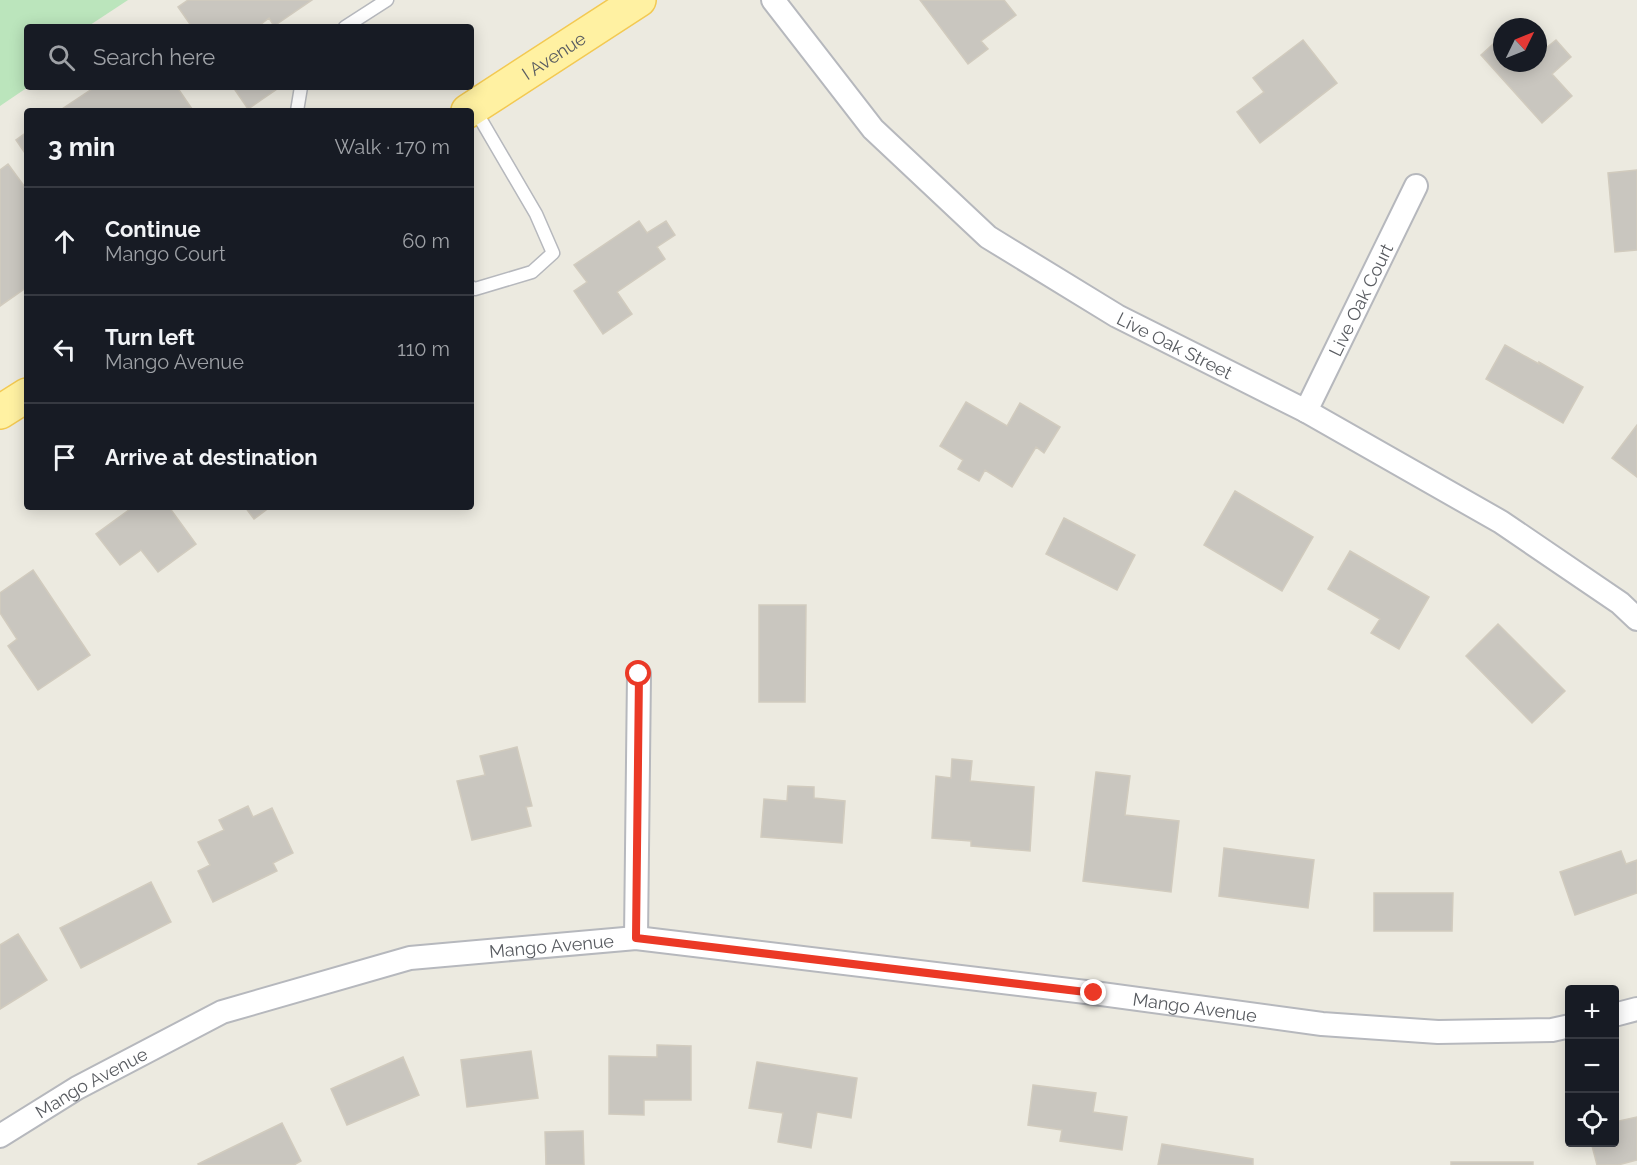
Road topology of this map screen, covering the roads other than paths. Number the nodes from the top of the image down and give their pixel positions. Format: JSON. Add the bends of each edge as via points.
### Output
{"nodes":[{"id":1,"x":387,"y":0,"type":"edge"},
{"id":2,"x":639,"y":0,"type":"edge"},
{"id":3,"x":773,"y":0,"type":"edge"},
{"id":4,"x":350,"y":24,"type":"edge"},
{"id":5,"x":300,"y":90,"type":"edge"},
{"id":6,"x":298,"y":108,"type":"edge"},
{"id":7,"x":472,"y":108,"type":"edge"},
{"id":8,"x":474,"y":115,"type":"edge"},
{"id":9,"x":1416,"y":186,"type":"dead end"},
{"id":10,"x":474,"y":288,"type":"edge"},
{"id":11,"x":24,"y":396,"type":"edge"},
{"id":12,"x":1306,"y":411,"type":"junction"},
{"id":13,"x":0,"y":412,"type":"edge"},
{"id":14,"x":1637,"y":619,"type":"edge"},
{"id":15,"x":639,"y":674,"type":"dead end"},
{"id":16,"x":636,"y":938,"type":"junction"},
{"id":17,"x":1637,"y":1009,"type":"edge"},
{"id":18,"x":1619,"y":1013,"type":"edge"},
{"id":19,"x":1565,"y":1027,"type":"edge"},
{"id":20,"x":0,"y":1136,"type":"edge"}],
"edges":[{"from":1,"to":4,"type":"lane"},
{"from":2,"to":7,"type":"main road","name":"I Avenue"},
{"from":3,"to":12,"type":"street","name":"Live Oak Street","via":[[873,129],[988,237],[1118,316]]},
{"from":5,"to":6,"type":"lane"},
{"from":8,"to":10,"type":"lane","via":[[536,214],[552,253],[532,272]]},
{"from":9,"to":12,"type":"street","name":"Live Oak Court"},
{"from":11,"to":13,"type":"main road"},
{"from":12,"to":14,"type":"street","name":"Live Oak Street","via":[[1501,522],[1620,603]]},
{"from":15,"to":16,"type":"street"},
{"from":16,"to":19,"type":"street","name":"Mango Avenue","via":[[1322,1024],[1438,1032]]},
{"from":16,"to":20,"type":"street","name":"Mango Avenue","via":[[410,958],[222,1012],[77,1088]]},
{"from":17,"to":18,"type":"street"}]}
